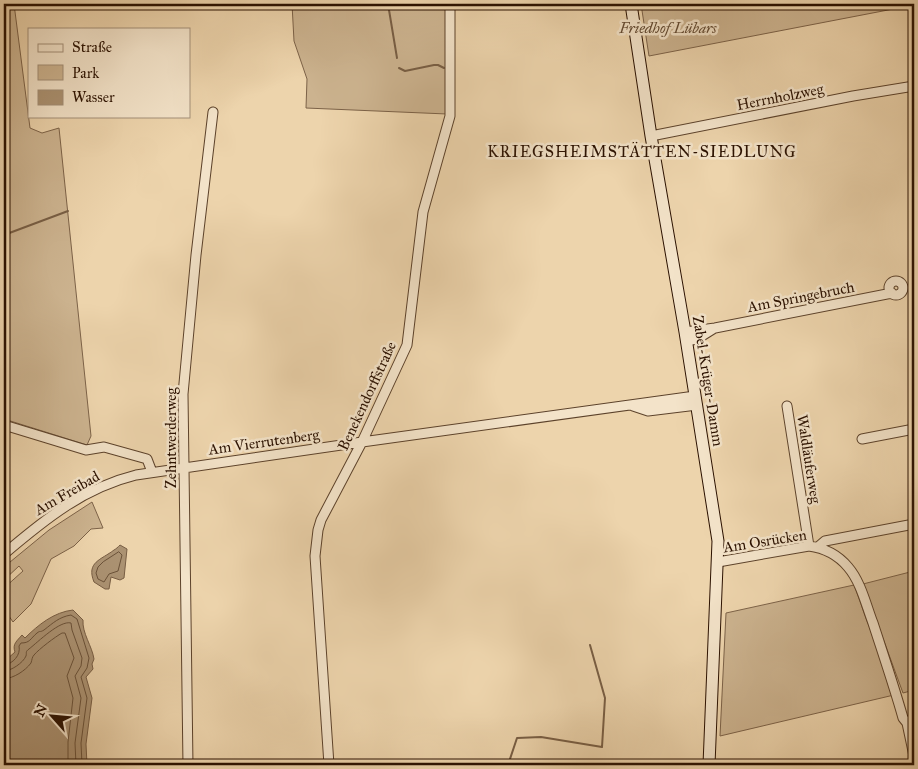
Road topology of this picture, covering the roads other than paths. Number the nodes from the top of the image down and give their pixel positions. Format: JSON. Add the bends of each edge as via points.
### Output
{"nodes":[{"id":1,"x":450,"y":4,"type":"edge"},
{"id":2,"x":631,"y":4,"type":"edge"},
{"id":3,"x":914,"y":86,"type":"edge"},
{"id":4,"x":214,"y":112,"type":"dead end"},
{"id":5,"x":651,"y":136,"type":"junction"},
{"id":6,"x":892,"y":293,"type":"dead end"},
{"id":7,"x":686,"y":336,"type":"junction"},
{"id":8,"x":696,"y":400,"type":"junction"},
{"id":9,"x":787,"y":406,"type":"dead end"},
{"id":10,"x":4,"y":425,"type":"edge"},
{"id":11,"x":914,"y":429,"type":"edge"},
{"id":12,"x":862,"y":439,"type":"dead end"},
{"id":13,"x":362,"y":442,"type":"junction"},
{"id":14,"x":184,"y":468,"type":"junction"},
{"id":15,"x":152,"y":472,"type":"junction"},
{"id":16,"x":914,"y":524,"type":"edge"},
{"id":17,"x":813,"y":546,"type":"junction"},
{"id":18,"x":4,"y":554,"type":"edge"},
{"id":19,"x":718,"y":562,"type":"junction"},
{"id":20,"x":914,"y":756,"type":"edge"},
{"id":21,"x":188,"y":765,"type":"edge"},
{"id":22,"x":329,"y":765,"type":"edge"},
{"id":23,"x":709,"y":765,"type":"edge"}],
"edges":[{"from":1,"to":13,"type":"street","name":"Benekendorffstraße","via":[[450,116],[423,212],[407,345]]},
{"from":2,"to":5,"type":"street","name":"Zabel-Krüger-Damm"},
{"from":3,"to":5,"type":"street","name":"Herrnholzweg"},
{"from":4,"to":14,"type":"street","name":"Zehntwerderweg","via":[[183,394]]},
{"from":5,"to":7,"type":"street","name":"Zabel-Krüger-Damm"},
{"from":6,"to":7,"type":"street","name":"Am Springebruch","via":[[715,328],[696,339]]},
{"from":7,"to":8,"type":"street","name":"Zabel-Krüger-Damm"},
{"from":8,"to":13,"type":"street","name":"Am Vierrutenberg","via":[[648,411],[630,405]]},
{"from":8,"to":19,"type":"street","name":"Zabel-Krüger-Damm","via":[[718,541]]},
{"from":9,"to":17,"type":"street","name":"Waldläuferweg"},
{"from":10,"to":15,"type":"street","via":[[86,450],[104,447],[147,460]]},
{"from":11,"to":12,"type":"street"},
{"from":13,"to":14,"type":"street","name":"Am Vierrutenberg"},
{"from":13,"to":22,"type":"street","name":"Benekendorffstraße","via":[[321,520],[315,556]]},
{"from":14,"to":15,"type":"street","name":"Am Vierrutenberg"},
{"from":14,"to":21,"type":"street","name":"Zehntwerderweg"},
{"from":15,"to":18,"type":"street","name":"Am Freibad","via":[[121,479],[89,492],[44,520]]},
{"from":16,"to":17,"type":"street"},
{"from":17,"to":19,"type":"street","name":"Am Osrücken"},
{"from":17,"to":20,"type":"street","name":"Am Osrücken","via":[[840,559],[855,578],[907,723]]},
{"from":19,"to":23,"type":"street","name":"Zabel-Krüger-Damm"}]}
